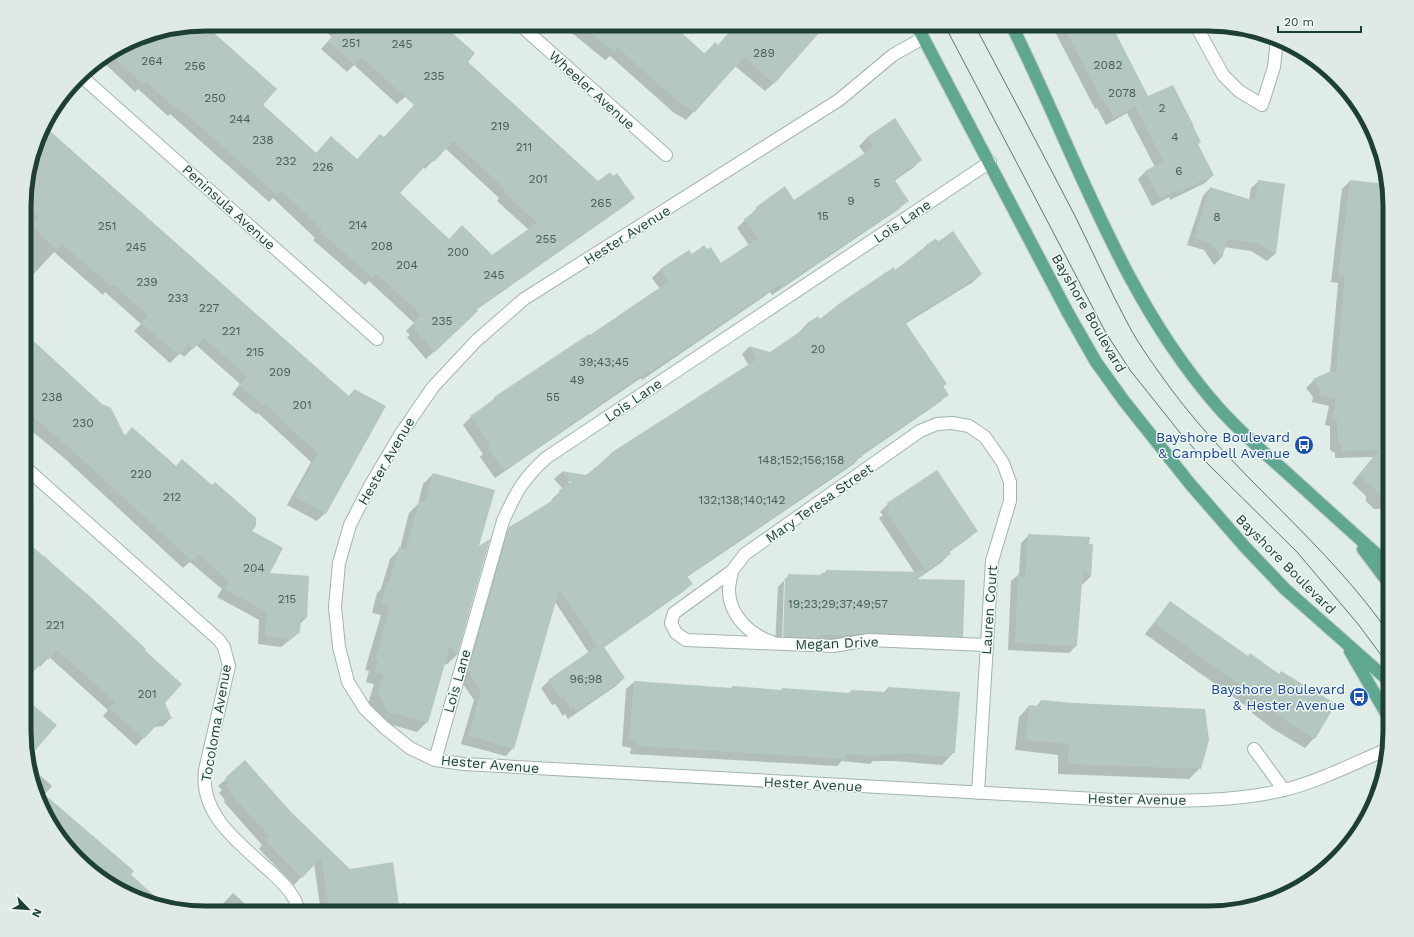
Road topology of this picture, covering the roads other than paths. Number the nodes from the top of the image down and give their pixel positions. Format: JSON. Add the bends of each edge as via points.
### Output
{"nodes":[{"id":1,"x":527,"y":31,"type":"edge"},
{"id":2,"x":920,"y":31,"type":"edge"},
{"id":3,"x":1014,"y":31,"type":"edge"},
{"id":4,"x":1199,"y":31,"type":"edge"},
{"id":5,"x":923,"y":38,"type":"junction"},
{"id":6,"x":1276,"y":45,"type":"edge"},
{"id":7,"x":85,"y":79,"type":"edge"},
{"id":8,"x":666,"y":155,"type":"dead end"},
{"id":9,"x":990,"y":162,"type":"junction"},
{"id":10,"x":376,"y":339,"type":"dead end"},
{"id":11,"x":985,"y":437,"type":"joint"},
{"id":12,"x":31,"y":472,"type":"edge"},
{"id":13,"x":1349,"y":530,"type":"junction"},
{"id":14,"x":1383,"y":560,"type":"edge"},
{"id":15,"x":732,"y":571,"type":"junction"},
{"id":16,"x":1383,"y":576,"type":"edge"},
{"id":17,"x":671,"y":624,"type":"joint"},
{"id":18,"x":1344,"y":641,"type":"junction"},
{"id":19,"x":780,"y":644,"type":"junction"},
{"id":20,"x":986,"y":645,"type":"junction"},
{"id":21,"x":1383,"y":676,"type":"edge"},
{"id":22,"x":1383,"y":708,"type":"edge"},
{"id":23,"x":1254,"y":749,"type":"dead end"},
{"id":24,"x":1382,"y":751,"type":"edge"},
{"id":25,"x":435,"y":760,"type":"junction"},
{"id":26,"x":1284,"y":790,"type":"junction"},
{"id":27,"x":978,"y":793,"type":"junction"},
{"id":28,"x":298,"y":906,"type":"edge"}],
"edges":[{"from":1,"to":8,"type":"street","name":"Wheeler Avenue"},
{"from":2,"to":5,"type":"main road","name":"Bayshore Boulevard"},
{"from":3,"to":13,"type":"main road","via":[[1081,178],[1132,280],[1159,327],[1216,406]]},
{"from":4,"to":6,"type":"street","via":[[1223,75],[1239,90],[1262,105],[1274,67]]},
{"from":5,"to":9,"type":"main road","name":"Bayshore Boulevard"},
{"from":5,"to":25,"type":"street","name":"Hester Avenue","via":[[893,56],[839,100],[524,299],[476,340],[432,387],[400,435],[350,525],[338,564],[335,608],[339,647],[348,682],[366,709],[385,728],[410,748]]},
{"from":7,"to":10,"type":"street","name":"Peninsula Avenue"},
{"from":9,"to":18,"type":"main road","name":"Bayshore Boulevard","via":[[1068,313],[1096,362],[1124,401],[1191,485],[1245,547]]},
{"from":9,"to":25,"type":"street","name":"Lois Lane","via":[[546,458],[526,476],[503,520]]},
{"from":11,"to":15,"type":"street","name":"Mary Teresa Street","via":[[969,426],[952,423],[937,424],[920,431],[745,554]]},
{"from":11,"to":20,"type":"street","name":"Lauren Court","via":[[1003,463],[1010,482],[1010,501],[992,561]]},
{"from":12,"to":28,"type":"street","name":"Tocoloma Avenue","via":[[224,647],[229,666],[205,770],[205,794],[227,830],[286,886]]},
{"from":13,"to":14,"type":"main road"},
{"from":13,"to":16,"type":"main road"},
{"from":15,"to":17,"type":"street","name":"Mary Teresa Street","via":[[674,613]]},
{"from":15,"to":19,"type":"street","via":[[729,591],[735,612],[747,630],[765,640]]},
{"from":17,"to":19,"type":"street","name":"Megan Drive","via":[[676,633],[686,640]]},
{"from":18,"to":21,"type":"main road","name":"Bayshore Boulevard"},
{"from":18,"to":22,"type":"main road"},
{"from":19,"to":20,"type":"street","name":"Megan Drive","via":[[833,646],[869,640]]},
{"from":20,"to":27,"type":"street","name":"Lauren Court"},
{"from":23,"to":26,"type":"street"},
{"from":24,"to":26,"type":"street","name":"Hester Avenue"},
{"from":25,"to":27,"type":"street","name":"Hester Avenue","via":[[464,764]]},
{"from":26,"to":27,"type":"street","name":"Hester Avenue","via":[[1228,798],[1174,801]]}]}
